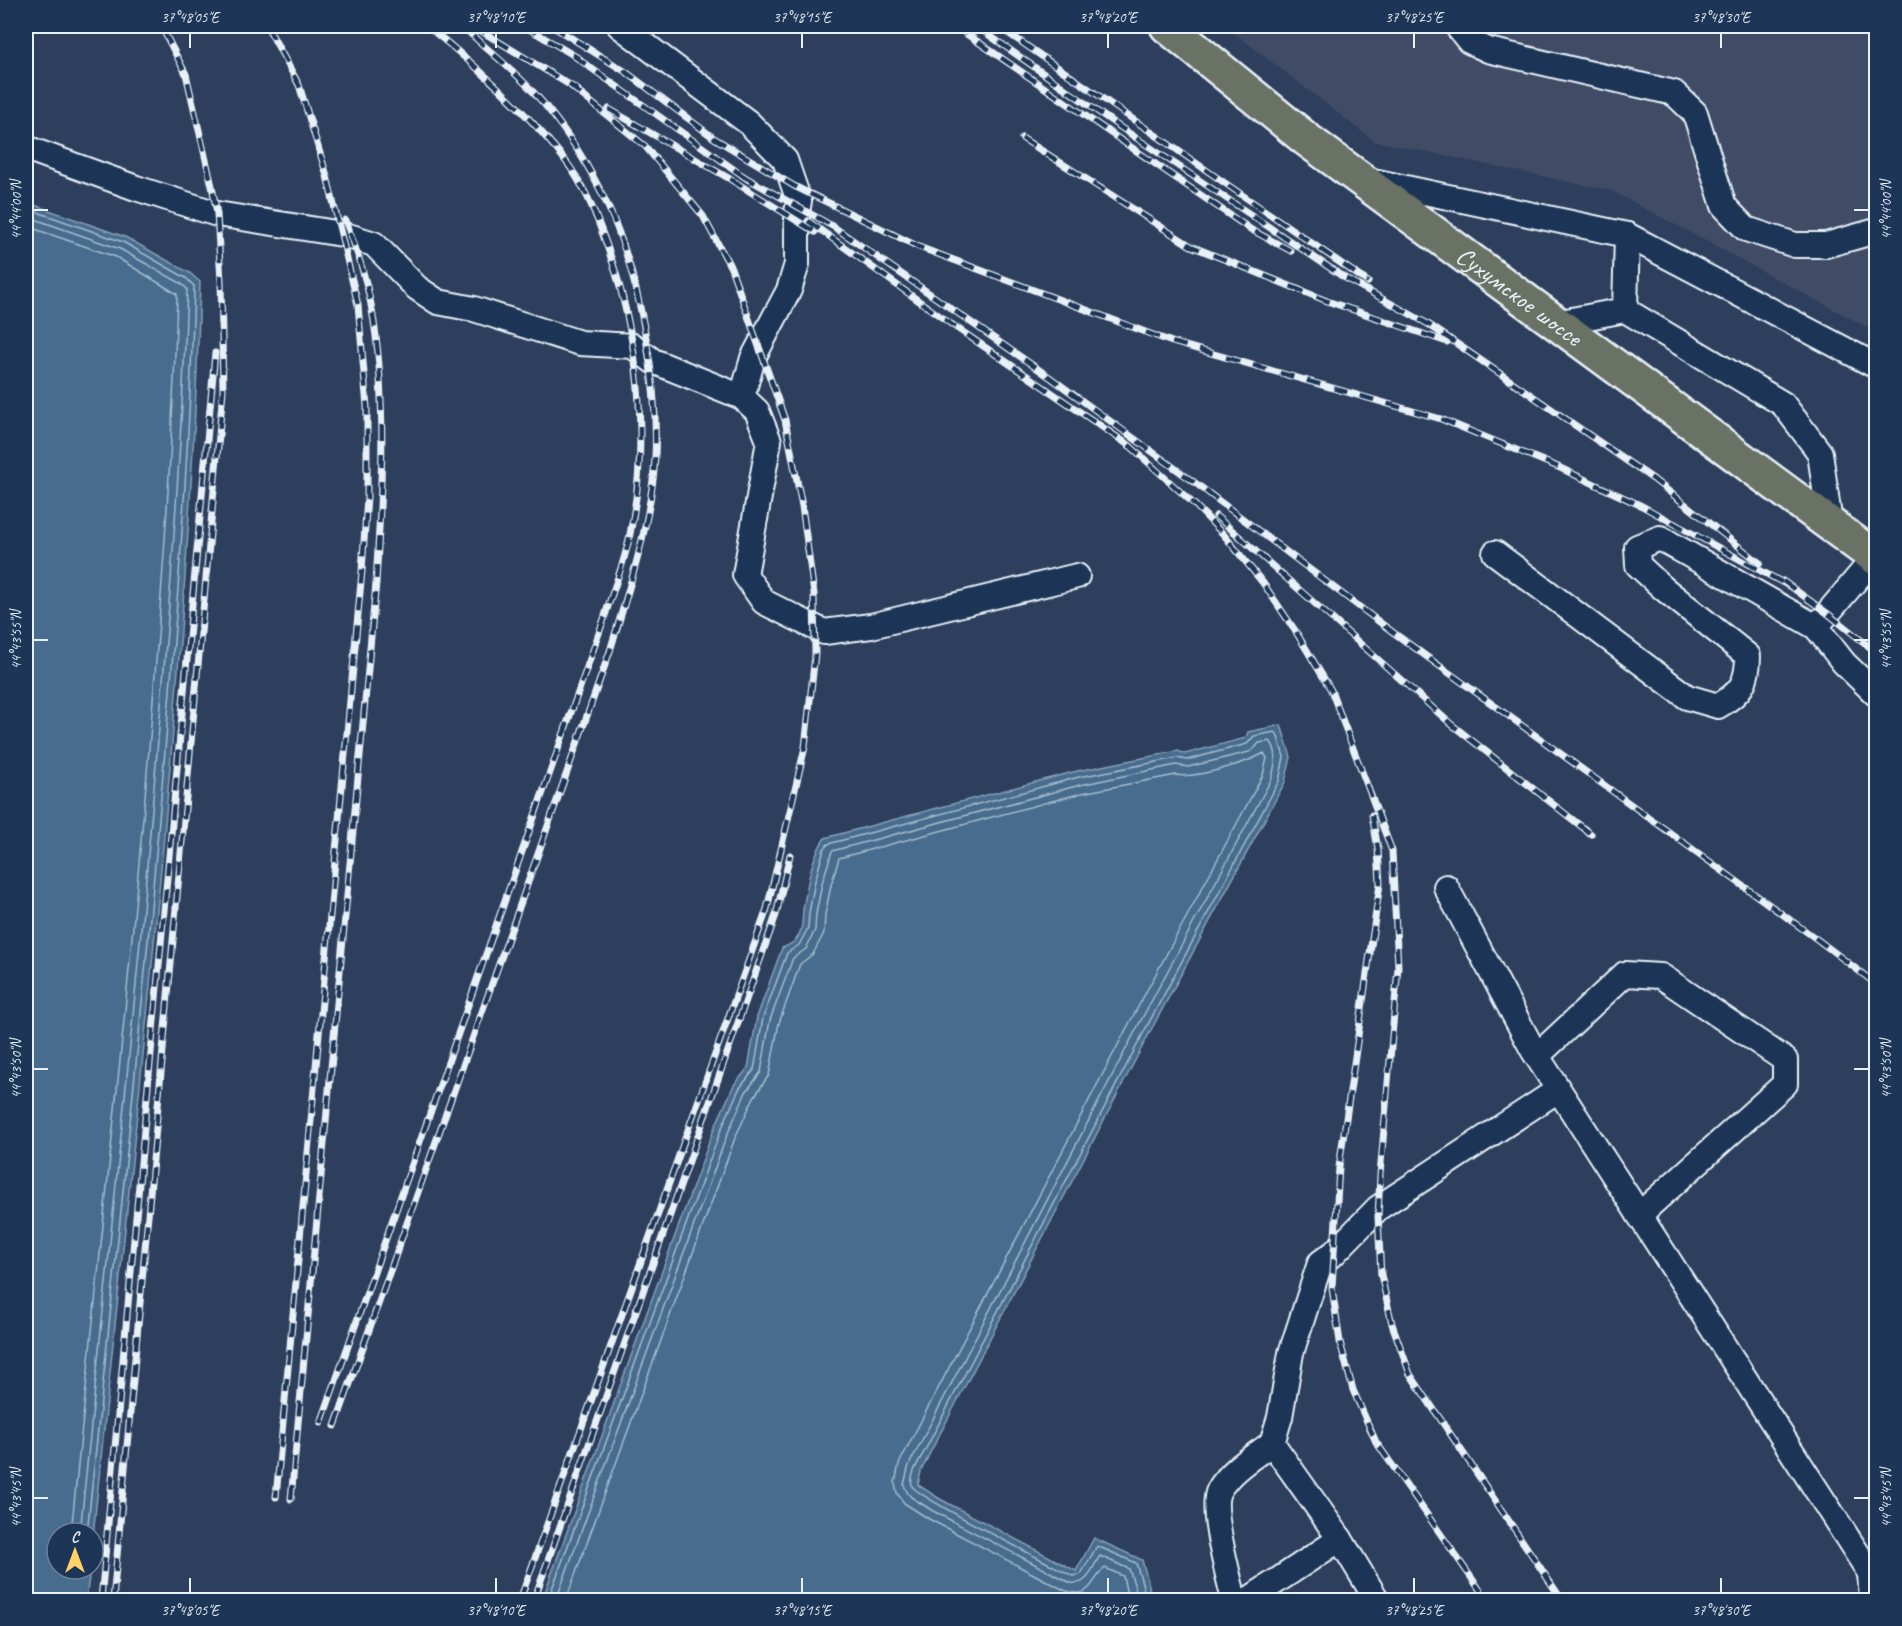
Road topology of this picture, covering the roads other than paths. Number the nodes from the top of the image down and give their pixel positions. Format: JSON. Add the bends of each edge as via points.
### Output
{"nodes":[{"id":1,"x":620,"y":26,"type":"edge"},
{"id":2,"x":1167,"y":26,"type":"edge"},
{"id":3,"x":1457,"y":26,"type":"edge"},
{"id":4,"x":26,"y":148,"type":"edge"},
{"id":5,"x":1359,"y":178,"type":"junction"},
{"id":6,"x":1876,"y":231,"type":"edge"},
{"id":7,"x":1627,"y":235,"type":"junction"},
{"id":8,"x":1625,"y":310,"type":"junction"},
{"id":9,"x":1556,"y":322,"type":"junction"},
{"id":10,"x":1876,"y":366,"type":"edge"},
{"id":11,"x":742,"y":397,"type":"junction"},
{"id":12,"x":1830,"y":524,"type":"junction"},
{"id":13,"x":1496,"y":552,"type":"dead end"},
{"id":14,"x":1876,"y":558,"type":"edge"},
{"id":15,"x":1077,"y":576,"type":"dead end"},
{"id":16,"x":1816,"y":627,"type":"junction"},
{"id":17,"x":1876,"y":694,"type":"edge"},
{"id":18,"x":1446,"y":887,"type":"dead end"},
{"id":19,"x":1537,"y":1056,"type":"junction"},
{"id":20,"x":1558,"y":1090,"type":"junction"},
{"id":21,"x":1639,"y":1215,"type":"junction"},
{"id":22,"x":1272,"y":1443,"type":"junction"},
{"id":23,"x":1340,"y":1539,"type":"junction"},
{"id":24,"x":1873,"y":1571,"type":"edge"},
{"id":25,"x":1234,"y":1600,"type":"edge"},
{"id":26,"x":1248,"y":1600,"type":"edge"},
{"id":27,"x":1377,"y":1600,"type":"edge"},
{"id":28,"x":1872,"y":1600,"type":"edge"}],
"edges":[{"from":1,"to":11,"type":"street","via":[[749,123],[785,160],[799,201],[797,264],[789,290],[753,358]]},
{"from":2,"to":5,"type":"highway","name":"Сухумское шоссе"},
{"from":3,"to":6,"type":"street","via":[[1469,41],[1488,50],[1674,93],[1695,113],[1724,206],[1746,229],[1795,245],[1826,245]]},
{"from":4,"to":11,"type":"street","via":[[217,214],[342,234],[374,244],[417,288],[438,302],[474,309],[580,343],[633,346],[653,361]]},
{"from":5,"to":7,"type":"street"},
{"from":5,"to":9,"type":"highway","name":"Сухумское шоссе"},
{"from":7,"to":8,"type":"street"},
{"from":7,"to":10,"type":"street"},
{"from":8,"to":9,"type":"street"},
{"from":8,"to":12,"type":"street","via":[[1783,404],[1820,453]]},
{"from":9,"to":12,"type":"highway","name":"Сухумское шоссе"},
{"from":11,"to":15,"type":"street","via":[[757,411],[769,441],[745,575],[764,602],[824,632],[871,626]]},
{"from":12,"to":14,"type":"highway","name":"Сухумское шоссе"},
{"from":13,"to":16,"type":"street","via":[[1687,697],[1718,706],[1733,698],[1748,674],[1748,656],[1638,565],[1637,547],[1660,538]]},
{"from":14,"to":16,"type":"street"},
{"from":16,"to":17,"type":"street","via":[[1844,663]]},
{"from":18,"to":19,"type":"street"},
{"from":19,"to":20,"type":"street"},
{"from":19,"to":21,"type":"street","via":[[1625,974],[1661,976],[1785,1060],[1785,1084]]},
{"from":20,"to":21,"type":"street"},
{"from":20,"to":22,"type":"street","via":[[1378,1208],[1320,1263],[1291,1353]]},
{"from":21,"to":24,"type":"street"},
{"from":22,"to":23,"type":"street"},
{"from":22,"to":25,"type":"street","via":[[1230,1476],[1218,1491],[1216,1513]]},
{"from":23,"to":26,"type":"street"},
{"from":23,"to":27,"type":"street"},
{"from":24,"to":28,"type":"street"}]}
